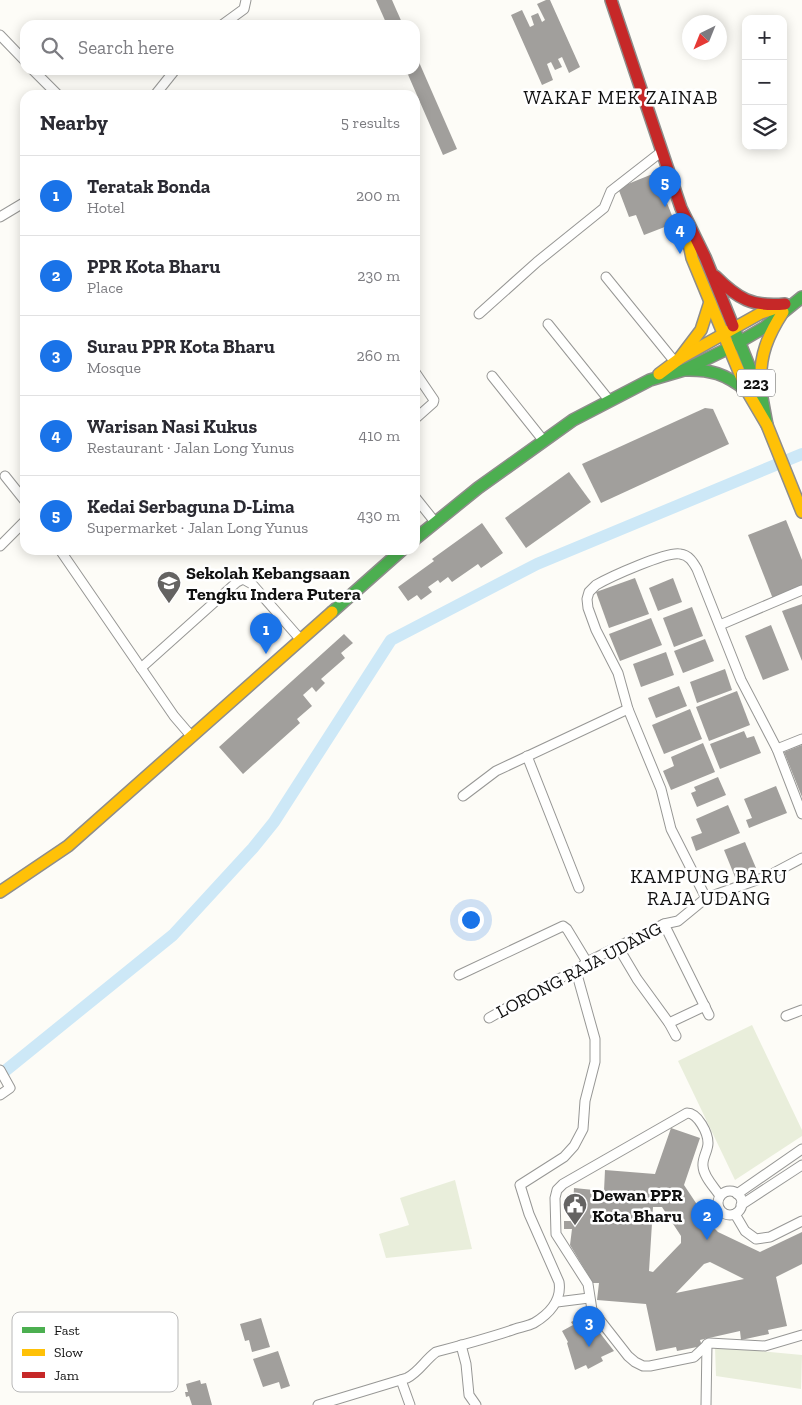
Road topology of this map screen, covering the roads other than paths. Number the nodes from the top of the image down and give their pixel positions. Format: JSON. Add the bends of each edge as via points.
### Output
{"nodes":[{"id":1,"x":246,"y":0,"type":"edge"},
{"id":2,"x":611,"y":0,"type":"edge"},
{"id":3,"x":229,"y":20,"type":"edge"},
{"id":4,"x":0,"y":35,"type":"edge"},
{"id":5,"x":20,"y":57,"type":"edge"},
{"id":6,"x":38,"y":75,"type":"edge"},
{"id":7,"x":171,"y":75,"type":"edge"},
{"id":8,"x":53,"y":90,"type":"edge"},
{"id":9,"x":159,"y":90,"type":"edge"},
{"id":10,"x":661,"y":152,"type":"junction"},
{"id":11,"x":20,"y":205,"type":"edge"},
{"id":12,"x":681,"y":208,"type":"junction"},
{"id":13,"x":0,"y":217,"type":"edge"},
{"id":14,"x":711,"y":272,"type":"junction"},
{"id":15,"x":606,"y":277,"type":"dead end"},
{"id":16,"x":801,"y":298,"type":"edge"},
{"id":17,"x":710,"y":302,"type":"junction"},
{"id":18,"x":784,"y":308,"type":"junction"},
{"id":19,"x":479,"y":314,"type":"dead end"},
{"id":20,"x":548,"y":324,"type":"dead end"},
{"id":21,"x":729,"y":332,"type":"junction"},
{"id":22,"x":734,"y":345,"type":"junction"},
{"id":23,"x":679,"y":363,"type":"junction"},
{"id":24,"x":492,"y":376,"type":"dead end"},
{"id":25,"x":420,"y":379,"type":"edge"},
{"id":26,"x":747,"y":391,"type":"junction"},
{"id":27,"x":762,"y":398,"type":"junction"},
{"id":28,"x":609,"y":400,"type":"junction"},
{"id":29,"x":420,"y":415,"type":"edge"},
{"id":30,"x":767,"y":425,"type":"junction"},
{"id":31,"x":543,"y":440,"type":"junction"},
{"id":32,"x":5,"y":476,"type":"dead end"},
{"id":33,"x":20,"y":495,"type":"edge"},
{"id":34,"x":420,"y":503,"type":"edge"},
{"id":35,"x":802,"y":512,"type":"edge"},
{"id":36,"x":435,"y":522,"type":"junction"},
{"id":37,"x":20,"y":526,"type":"edge"},
{"id":38,"x":420,"y":535,"type":"edge"},
{"id":39,"x":0,"y":546,"type":"edge"},
{"id":40,"x":63,"y":555,"type":"edge"},
{"id":41,"x":396,"y":555,"type":"edge"},
{"id":42,"x":802,"y":590,"type":"edge"},
{"id":43,"x":720,"y":625,"type":"junction"},
{"id":44,"x":301,"y":640,"type":"junction"},
{"id":45,"x":141,"y":668,"type":"junction"},
{"id":46,"x":628,"y":709,"type":"junction"},
{"id":47,"x":192,"y":737,"type":"junction"},
{"id":48,"x":802,"y":739,"type":"edge"},
{"id":49,"x":777,"y":749,"type":"junction"},
{"id":50,"x":527,"y":756,"type":"junction"},
{"id":51,"x":463,"y":796,"type":"dead end"},
{"id":52,"x":802,"y":814,"type":"edge"},
{"id":53,"x":802,"y":858,"type":"edge"},
{"id":54,"x":579,"y":888,"type":"dead end"},
{"id":55,"x":0,"y":892,"type":"edge"},
{"id":56,"x":706,"y":898,"type":"junction"},
{"id":57,"x":664,"y":924,"type":"junction"},
{"id":58,"x":618,"y":947,"type":"junction"},
{"id":59,"x":587,"y":962,"type":"junction"},
{"id":60,"x":576,"y":971,"type":"junction"},
{"id":61,"x":459,"y":975,"type":"dead end"},
{"id":62,"x":802,"y":1010,"type":"edge"},
{"id":63,"x":786,"y":1016,"type":"dead end"},
{"id":64,"x":489,"y":1018,"type":"dead end"},
{"id":65,"x":669,"y":1023,"type":"junction"},
{"id":66,"x":676,"y":1036,"type":"dead end"},
{"id":67,"x":0,"y":1070,"type":"edge"},
{"id":68,"x":0,"y":1096,"type":"edge"},
{"id":69,"x":802,"y":1149,"type":"edge"},
{"id":70,"x":802,"y":1165,"type":"edge"},
{"id":71,"x":737,"y":1194,"type":"junction"},
{"id":72,"x":720,"y":1196,"type":"junction"},
{"id":73,"x":742,"y":1205,"type":"junction"},
{"id":74,"x":735,"y":1214,"type":"junction"},
{"id":75,"x":802,"y":1221,"type":"edge"},
{"id":76,"x":589,"y":1298,"type":"junction"},
{"id":77,"x":557,"y":1302,"type":"junction"},
{"id":78,"x":802,"y":1335,"type":"edge"},
{"id":79,"x":707,"y":1344,"type":"junction"},
{"id":80,"x":461,"y":1345,"type":"junction"},
{"id":81,"x":401,"y":1380,"type":"junction"},
{"id":82,"x":318,"y":1405,"type":"edge"},
{"id":83,"x":410,"y":1405,"type":"edge"},
{"id":84,"x":476,"y":1405,"type":"edge"},
{"id":85,"x":706,"y":1405,"type":"edge"}],
"edges":[{"from":1,"to":3,"type":"street","via":[[244,9]]},
{"from":2,"to":10,"type":"main road"},
{"from":4,"to":5,"type":"street"},
{"from":6,"to":8,"type":"street"},
{"from":7,"to":9,"type":"street"},
{"from":10,"to":12,"type":"main road"},
{"from":10,"to":19,"type":"street","via":[[611,191],[604,208]]},
{"from":11,"to":13,"type":"street"},
{"from":12,"to":14,"type":"main road"},
{"from":12,"to":17,"type":"main road","via":[[692,258]]},
{"from":14,"to":18,"type":"main road","via":[[738,298]]},
{"from":14,"to":21,"type":"main road"},
{"from":15,"to":23,"type":"street"},
{"from":16,"to":18,"type":"main road"},
{"from":17,"to":21,"type":"main road"},
{"from":17,"to":23,"type":"main road","via":[[701,330]]},
{"from":18,"to":21,"type":"main road","via":[[762,313]]},
{"from":18,"to":22,"type":"main road","via":[[765,327]]},
{"from":18,"to":27,"type":"main road","via":[[763,347],[759,369]]},
{"from":20,"to":28,"type":"street"},
{"from":21,"to":22,"type":"main road"},
{"from":21,"to":23,"type":"main road"},
{"from":22,"to":23,"type":"main road"},
{"from":22,"to":26,"type":"main road","number":"223"},
{"from":22,"to":27,"type":"main road","number":"223"},
{"from":23,"to":26,"type":"main road","via":[[716,370]]},
{"from":23,"to":28,"type":"main road"},
{"from":24,"to":31,"type":"street"},
{"from":25,"to":29,"type":"street","via":[[434,400]]},
{"from":26,"to":30,"type":"main road","number":"223"},
{"from":27,"to":30,"type":"main road","number":"223"},
{"from":28,"to":31,"type":"main road"},
{"from":30,"to":35,"type":"main road","number":"223"},
{"from":31,"to":36,"type":"main road"},
{"from":32,"to":33,"type":"street"},
{"from":34,"to":36,"type":"street"},
{"from":36,"to":38,"type":"main road"},
{"from":37,"to":39,"type":"street"},
{"from":40,"to":45,"type":"street"},
{"from":41,"to":44,"type":"main road"},
{"from":42,"to":43,"type":"street"},
{"from":43,"to":46,"type":"street","via":[[697,569],[687,556],[670,553],[596,585],[589,592],[588,608],[618,673]]},
{"from":43,"to":49,"type":"street","via":[[741,680]]},
{"from":44,"to":45,"type":"street","via":[[252,584],[243,579]]},
{"from":44,"to":47,"type":"main road"},
{"from":45,"to":47,"type":"street"},
{"from":46,"to":50,"type":"street"},
{"from":46,"to":56,"type":"street","via":[[661,790],[671,829]]},
{"from":47,"to":55,"type":"main road","via":[[68,846]]},
{"from":48,"to":49,"type":"street"},
{"from":49,"to":52,"type":"street"},
{"from":50,"to":51,"type":"street","via":[[496,771]]},
{"from":50,"to":54,"type":"street"},
{"from":53,"to":56,"type":"street","name":"LORONG RAJA UDANG","via":[[768,876]]},
{"from":56,"to":57,"type":"street","name":"LORONG RAJA UDANG","via":[[678,921]]},
{"from":57,"to":58,"type":"street","name":"LORONG RAJA UDANG"},
{"from":57,"to":65,"type":"street","via":[[707,1010]]},
{"from":58,"to":59,"type":"street","name":"LORONG RAJA UDANG"},
{"from":58,"to":65,"type":"street"},
{"from":59,"to":60,"type":"street","name":"LORONG RAJA UDANG"},
{"from":59,"to":61,"type":"street","via":[[563,926]]},
{"from":60,"to":64,"type":"street","name":"LORONG RAJA UDANG"},
{"from":60,"to":77,"type":"street","via":[[595,1039],[595,1062],[583,1128],[564,1157],[520,1185],[558,1282]]},
{"from":62,"to":63,"type":"street"},
{"from":65,"to":66,"type":"street"},
{"from":67,"to":68,"type":"street","via":[[10,1088]]},
{"from":69,"to":71,"type":"street"},
{"from":70,"to":73,"type":"street"},
{"from":71,"to":72,"type":"street","via":[[726,1192]]},
{"from":71,"to":73,"type":"street"},
{"from":72,"to":74,"type":"street","via":[[720,1211],[727,1215]]},
{"from":72,"to":76,"type":"street","via":[[704,1171],[708,1142],[697,1118],[691,1113],[684,1114],[560,1187],[555,1198],[555,1231],[588,1284]]},
{"from":73,"to":74,"type":"street"},
{"from":74,"to":75,"type":"street","via":[[745,1231],[756,1239],[770,1237]]},
{"from":76,"to":77,"type":"street"},
{"from":76,"to":79,"type":"street","via":[[595,1315],[628,1356],[643,1366],[694,1357]]},
{"from":77,"to":80,"type":"street","via":[[534,1323]]},
{"from":78,"to":79,"type":"street","via":[[765,1346]]},
{"from":79,"to":85,"type":"street"},
{"from":80,"to":81,"type":"street","via":[[436,1352],[414,1374]]},
{"from":80,"to":84,"type":"street","via":[[469,1395]]},
{"from":81,"to":82,"type":"street"},
{"from":81,"to":83,"type":"street"}]}
